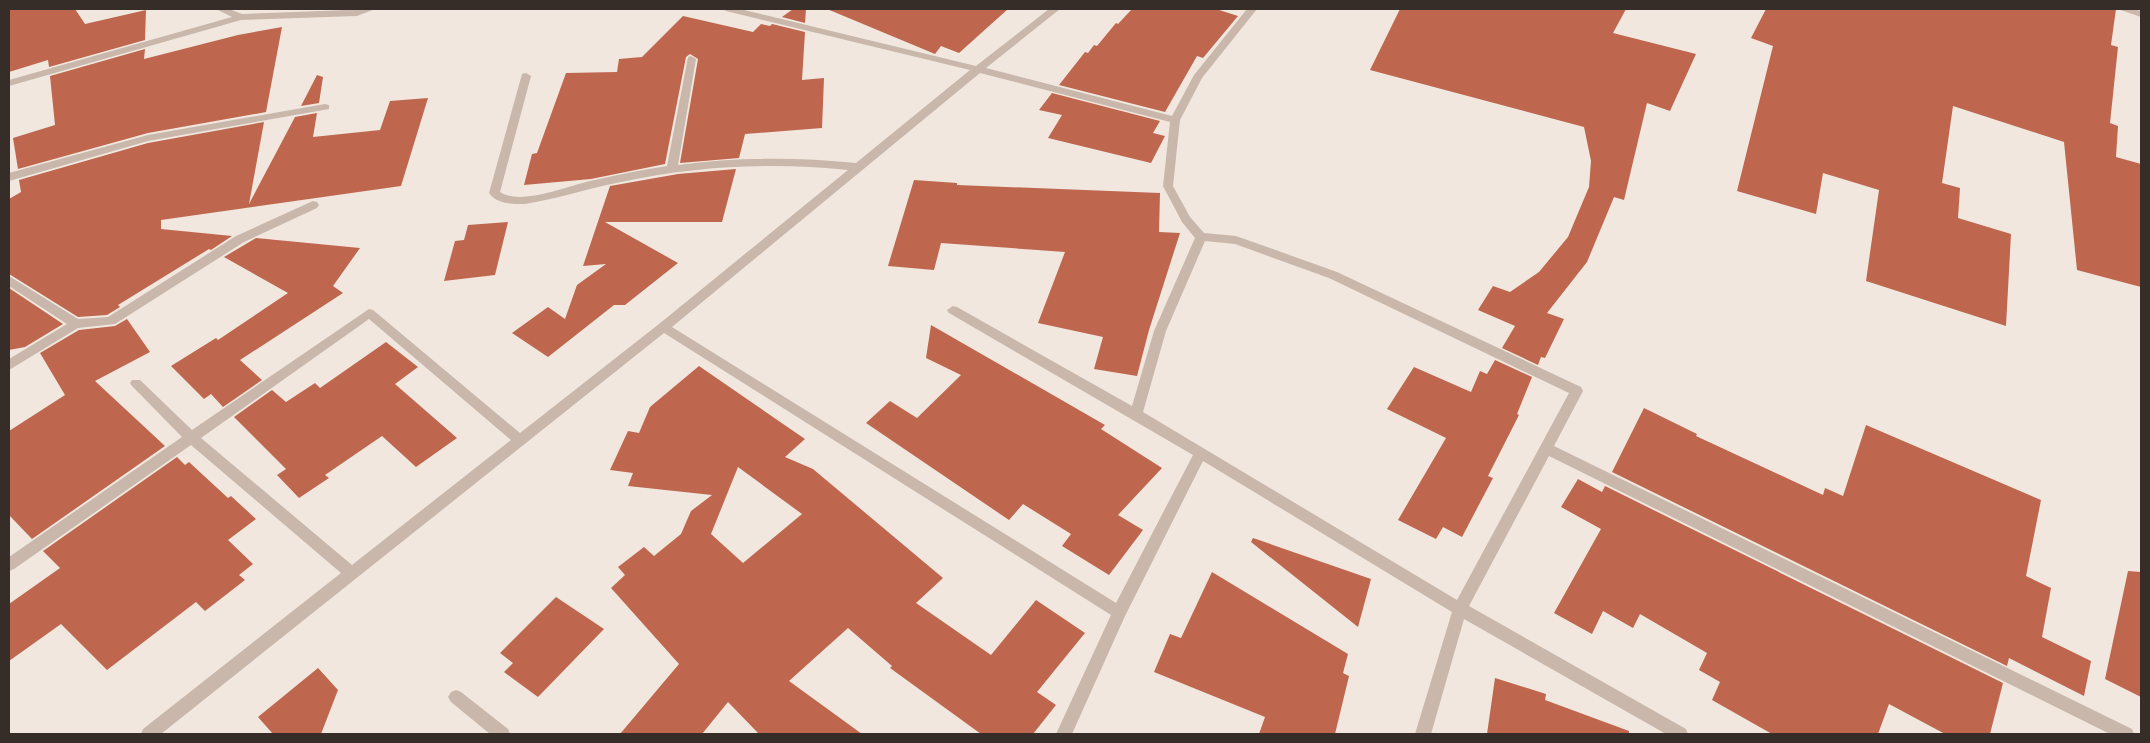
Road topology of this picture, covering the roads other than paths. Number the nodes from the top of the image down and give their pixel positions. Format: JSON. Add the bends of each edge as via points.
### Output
{"nodes":[{"id":1,"x":221,"y":9,"type":"edge"},
{"id":2,"x":370,"y":9,"type":"edge"},
{"id":3,"x":729,"y":9,"type":"edge"},
{"id":4,"x":1054,"y":9,"type":"edge"},
{"id":5,"x":1252,"y":9,"type":"edge"},
{"id":6,"x":2123,"y":9,"type":"edge"},
{"id":7,"x":2141,"y":14,"type":"edge"},
{"id":8,"x":240,"y":17,"type":"junction"},
{"id":9,"x":691,"y":59,"type":"dead end"},
{"id":10,"x":978,"y":68,"type":"junction"},
{"id":11,"x":526,"y":76,"type":"dead end"},
{"id":12,"x":9,"y":83,"type":"edge"},
{"id":13,"x":325,"y":108,"type":"dead end"},
{"id":14,"x":1175,"y":120,"type":"junction"},
{"id":15,"x":858,"y":167,"type":"junction"},
{"id":16,"x":672,"y":168,"type":"junction"},
{"id":17,"x":9,"y":177,"type":"edge"},
{"id":18,"x":313,"y":205,"type":"dead end"},
{"id":19,"x":1201,"y":236,"type":"junction"},
{"id":20,"x":9,"y":280,"type":"edge"},
{"id":21,"x":953,"y":310,"type":"dead end"},
{"id":22,"x":76,"y":324,"type":"junction"},
{"id":23,"x":663,"y":327,"type":"junction"},
{"id":24,"x":9,"y":365,"type":"edge"},
{"id":25,"x":136,"y":383,"type":"dead end"},
{"id":26,"x":1136,"y":414,"type":"junction"},
{"id":27,"x":191,"y":437,"type":"junction"},
{"id":28,"x":520,"y":440,"type":"junction"},
{"id":29,"x":1546,"y":448,"type":"junction"},
{"id":30,"x":1200,"y":453,"type":"junction"},
{"id":31,"x":9,"y":565,"type":"edge"},
{"id":32,"x":351,"y":573,"type":"junction"},
{"id":33,"x":1460,"y":609,"type":"junction"},
{"id":34,"x":1119,"y":612,"type":"junction"},
{"id":35,"x":456,"y":697,"type":"dead end"},
{"id":36,"x":1666,"y":730,"type":"edge"},
{"id":37,"x":149,"y":734,"type":"edge"},
{"id":38,"x":502,"y":734,"type":"edge"},
{"id":39,"x":1064,"y":734,"type":"edge"},
{"id":40,"x":1422,"y":734,"type":"edge"},
{"id":41,"x":1680,"y":734,"type":"edge"},
{"id":42,"x":2126,"y":734,"type":"edge"}],
"edges":[{"from":1,"to":8,"type":"street"},
{"from":2,"to":8,"type":"street","via":[[357,14]]},
{"from":3,"to":10,"type":"street"},
{"from":4,"to":10,"type":"street"},
{"from":5,"to":14,"type":"street","via":[[1198,76]]},
{"from":6,"to":7,"type":"street"},
{"from":8,"to":12,"type":"street"},
{"from":9,"to":16,"type":"street"},
{"from":10,"to":14,"type":"street"},
{"from":10,"to":15,"type":"street"},
{"from":11,"to":16,"type":"street","via":[[494,193],[497,197],[519,201]]},
{"from":13,"to":17,"type":"street","via":[[148,138]]},
{"from":14,"to":19,"type":"street","via":[[1168,186],[1186,219]]},
{"from":15,"to":16,"type":"street","via":[[798,161]]},
{"from":15,"to":23,"type":"street"},
{"from":18,"to":22,"type":"street","via":[[240,239],[111,320]]},
{"from":19,"to":26,"type":"street","via":[[1160,331]]},
{"from":19,"to":29,"type":"street","via":[[1236,240],[1333,275],[1577,391]]},
{"from":20,"to":22,"type":"street"},
{"from":21,"to":26,"type":"street"},
{"from":22,"to":24,"type":"street"},
{"from":23,"to":28,"type":"street"},
{"from":23,"to":34,"type":"street"},
{"from":25,"to":27,"type":"street"},
{"from":26,"to":30,"type":"street"},
{"from":27,"to":28,"type":"street","via":[[369,313]]},
{"from":27,"to":31,"type":"street"},
{"from":27,"to":32,"type":"street"},
{"from":28,"to":32,"type":"street"},
{"from":29,"to":33,"type":"street"},
{"from":29,"to":42,"type":"street"},
{"from":30,"to":33,"type":"street"},
{"from":30,"to":34,"type":"street"},
{"from":32,"to":37,"type":"street"},
{"from":33,"to":36,"type":"street"},
{"from":33,"to":40,"type":"street"},
{"from":34,"to":39,"type":"street"},
{"from":35,"to":38,"type":"street"},
{"from":36,"to":41,"type":"street"}]}
